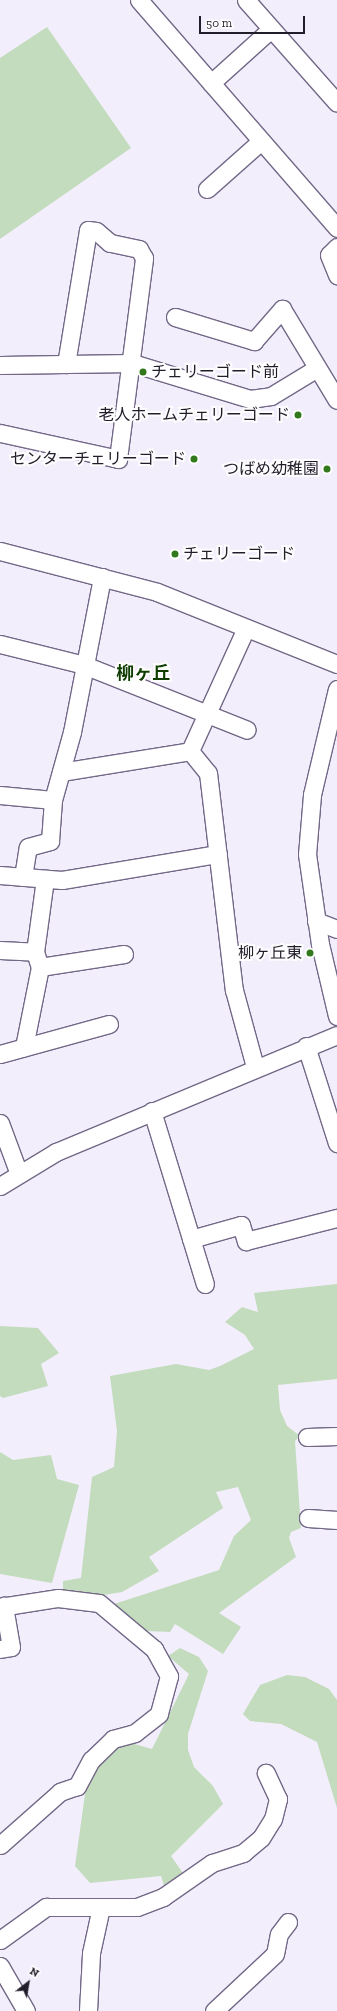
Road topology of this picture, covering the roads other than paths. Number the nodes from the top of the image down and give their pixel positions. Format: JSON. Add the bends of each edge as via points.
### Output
{"nodes":[{"id":1,"x":139,"y":0,"type":"edge"},
{"id":2,"x":246,"y":0,"type":"edge"},
{"id":3,"x":272,"y":29,"type":"junction"},
{"id":4,"x":211,"y":83,"type":"junction"},
{"id":5,"x":337,"y":103,"type":"edge"},
{"id":6,"x":261,"y":141,"type":"junction"},
{"id":7,"x":207,"y":189,"type":"dead end"},
{"id":8,"x":337,"y":228,"type":"edge"},
{"id":9,"x":337,"y":247,"type":"edge"},
{"id":10,"x":337,"y":275,"type":"edge"},
{"id":11,"x":175,"y":317,"type":"dead end"},
{"id":12,"x":132,"y":363,"type":"junction"},
{"id":13,"x":66,"y":364,"type":"junction"},
{"id":14,"x":0,"y":365,"type":"edge"},
{"id":15,"x":317,"y":368,"type":"junction"},
{"id":16,"x":337,"y":400,"type":"edge"},
{"id":17,"x":0,"y":432,"type":"edge"},
{"id":18,"x":0,"y":551,"type":"edge"},
{"id":19,"x":102,"y":577,"type":"junction"},
{"id":20,"x":246,"y":628,"type":"junction"},
{"id":21,"x":0,"y":644,"type":"edge"},
{"id":22,"x":337,"y":664,"type":"edge"},
{"id":23,"x":84,"y":665,"type":"junction"},
{"id":24,"x":337,"y":689,"type":"edge"},
{"id":25,"x":209,"y":714,"type":"junction"},
{"id":26,"x":247,"y":730,"type":"dead end"},
{"id":27,"x":190,"y":751,"type":"junction"},
{"id":28,"x":61,"y":772,"type":"junction"},
{"id":29,"x":0,"y":795,"type":"edge"},
{"id":30,"x":53,"y":800,"type":"junction"},
{"id":31,"x":218,"y":854,"type":"junction"},
{"id":32,"x":0,"y":875,"type":"edge"},
{"id":33,"x":23,"y":877,"type":"junction"},
{"id":34,"x":45,"y":878,"type":"junction"},
{"id":35,"x":316,"y":921,"type":"junction"},
{"id":36,"x":337,"y":929,"type":"edge"},
{"id":37,"x":0,"y":950,"type":"edge"},
{"id":38,"x":124,"y":954,"type":"dead end"},
{"id":39,"x":38,"y":960,"type":"junction"},
{"id":40,"x":337,"y":1016,"type":"edge"},
{"id":41,"x":109,"y":1024,"type":"dead end"},
{"id":42,"x":337,"y":1035,"type":"edge"},
{"id":43,"x":306,"y":1046,"type":"junction"},
{"id":44,"x":24,"y":1047,"type":"junction"},
{"id":45,"x":0,"y":1054,"type":"edge"},
{"id":46,"x":255,"y":1067,"type":"junction"},
{"id":47,"x":152,"y":1111,"type":"junction"},
{"id":48,"x":0,"y":1123,"type":"edge"},
{"id":49,"x":337,"y":1143,"type":"edge"},
{"id":50,"x":19,"y":1174,"type":"junction"},
{"id":51,"x":0,"y":1186,"type":"edge"},
{"id":52,"x":337,"y":1218,"type":"edge"},
{"id":53,"x":191,"y":1239,"type":"junction"},
{"id":54,"x":205,"y":1284,"type":"dead end"},
{"id":55,"x":337,"y":1436,"type":"edge"},
{"id":56,"x":307,"y":1437,"type":"dead end"},
{"id":57,"x":308,"y":1518,"type":"dead end"},
{"id":58,"x":337,"y":1520,"type":"edge"},
{"id":59,"x":2,"y":1606,"type":"edge"},
{"id":60,"x":0,"y":1649,"type":"edge"},
{"id":61,"x":266,"y":1773,"type":"dead end"},
{"id":62,"x":0,"y":1845,"type":"edge"},
{"id":63,"x":101,"y":1907,"type":"junction"},
{"id":64,"x":288,"y":1922,"type":"dead end"},
{"id":65,"x":0,"y":1940,"type":"edge"},
{"id":66,"x":0,"y":1966,"type":"edge"},
{"id":67,"x":26,"y":2011,"type":"edge"},
{"id":68,"x":88,"y":2011,"type":"edge"},
{"id":69,"x":214,"y":2011,"type":"edge"}],
"edges":[{"from":1,"to":4,"type":"street"},
{"from":2,"to":3,"type":"street"},
{"from":3,"to":4,"type":"street"},
{"from":3,"to":5,"type":"street"},
{"from":4,"to":6,"type":"street"},
{"from":6,"to":7,"type":"street"},
{"from":6,"to":8,"type":"street"},
{"from":9,"to":10,"type":"street","via":[[329,255]]},
{"from":11,"to":15,"type":"street","via":[[254,341],[282,309]]},
{"from":12,"to":13,"type":"street"},
{"from":12,"to":13,"type":"street","via":[[144,258],[139,249],[110,243],[96,231],[88,230]]},
{"from":12,"to":15,"type":"street","via":[[250,399],[270,396]]},
{"from":12,"to":17,"type":"street","via":[[118,459]]},
{"from":13,"to":14,"type":"street"},
{"from":15,"to":16,"type":"street"},
{"from":18,"to":19,"type":"street"},
{"from":19,"to":20,"type":"street","via":[[157,592]]},
{"from":19,"to":23,"type":"street"},
{"from":20,"to":22,"type":"street"},
{"from":20,"to":25,"type":"street"},
{"from":21,"to":23,"type":"street"},
{"from":23,"to":25,"type":"street"},
{"from":23,"to":28,"type":"street"},
{"from":24,"to":35,"type":"street","via":[[311,803],[307,854]]},
{"from":25,"to":26,"type":"street"},
{"from":25,"to":27,"type":"street"},
{"from":27,"to":28,"type":"street"},
{"from":27,"to":31,"type":"street","via":[[208,773]]},
{"from":28,"to":30,"type":"street"},
{"from":29,"to":30,"type":"street"},
{"from":30,"to":33,"type":"street","via":[[50,841],[28,847]]},
{"from":31,"to":34,"type":"street","via":[[62,880]]},
{"from":31,"to":46,"type":"street","via":[[234,990]]},
{"from":32,"to":33,"type":"street"},
{"from":33,"to":34,"type":"street"},
{"from":34,"to":39,"type":"street"},
{"from":35,"to":36,"type":"street"},
{"from":35,"to":40,"type":"street"},
{"from":37,"to":39,"type":"street"},
{"from":38,"to":39,"type":"street"},
{"from":39,"to":44,"type":"street"},
{"from":41,"to":44,"type":"street"},
{"from":42,"to":43,"type":"street"},
{"from":43,"to":46,"type":"street"},
{"from":43,"to":49,"type":"street"},
{"from":44,"to":45,"type":"street"},
{"from":46,"to":47,"type":"street"},
{"from":47,"to":50,"type":"street","via":[[56,1152]]},
{"from":47,"to":53,"type":"street"},
{"from":48,"to":50,"type":"street"},
{"from":50,"to":51,"type":"street"},
{"from":52,"to":53,"type":"street","via":[[246,1241],[241,1225]]},
{"from":53,"to":54,"type":"street"},
{"from":55,"to":56,"type":"street"},
{"from":57,"to":58,"type":"street"},
{"from":59,"to":60,"type":"street","via":[[11,1647]]},
{"from":59,"to":62,"type":"street","via":[[58,1598],[99,1603],[154,1649],[170,1676],[159,1714],[135,1733],[113,1739],[91,1760],[77,1786],[60,1792]]},
{"from":61,"to":63,"type":"street","via":[[278,1799],[273,1819],[261,1838],[243,1853],[212,1863],[163,1897],[137,1907]]},
{"from":63,"to":65,"type":"street","via":[[46,1907]]},
{"from":63,"to":68,"type":"street","via":[[91,1953]]},
{"from":64,"to":69,"type":"street","via":[[279,1934],[275,1954]]},
{"from":66,"to":67,"type":"street"}]}
